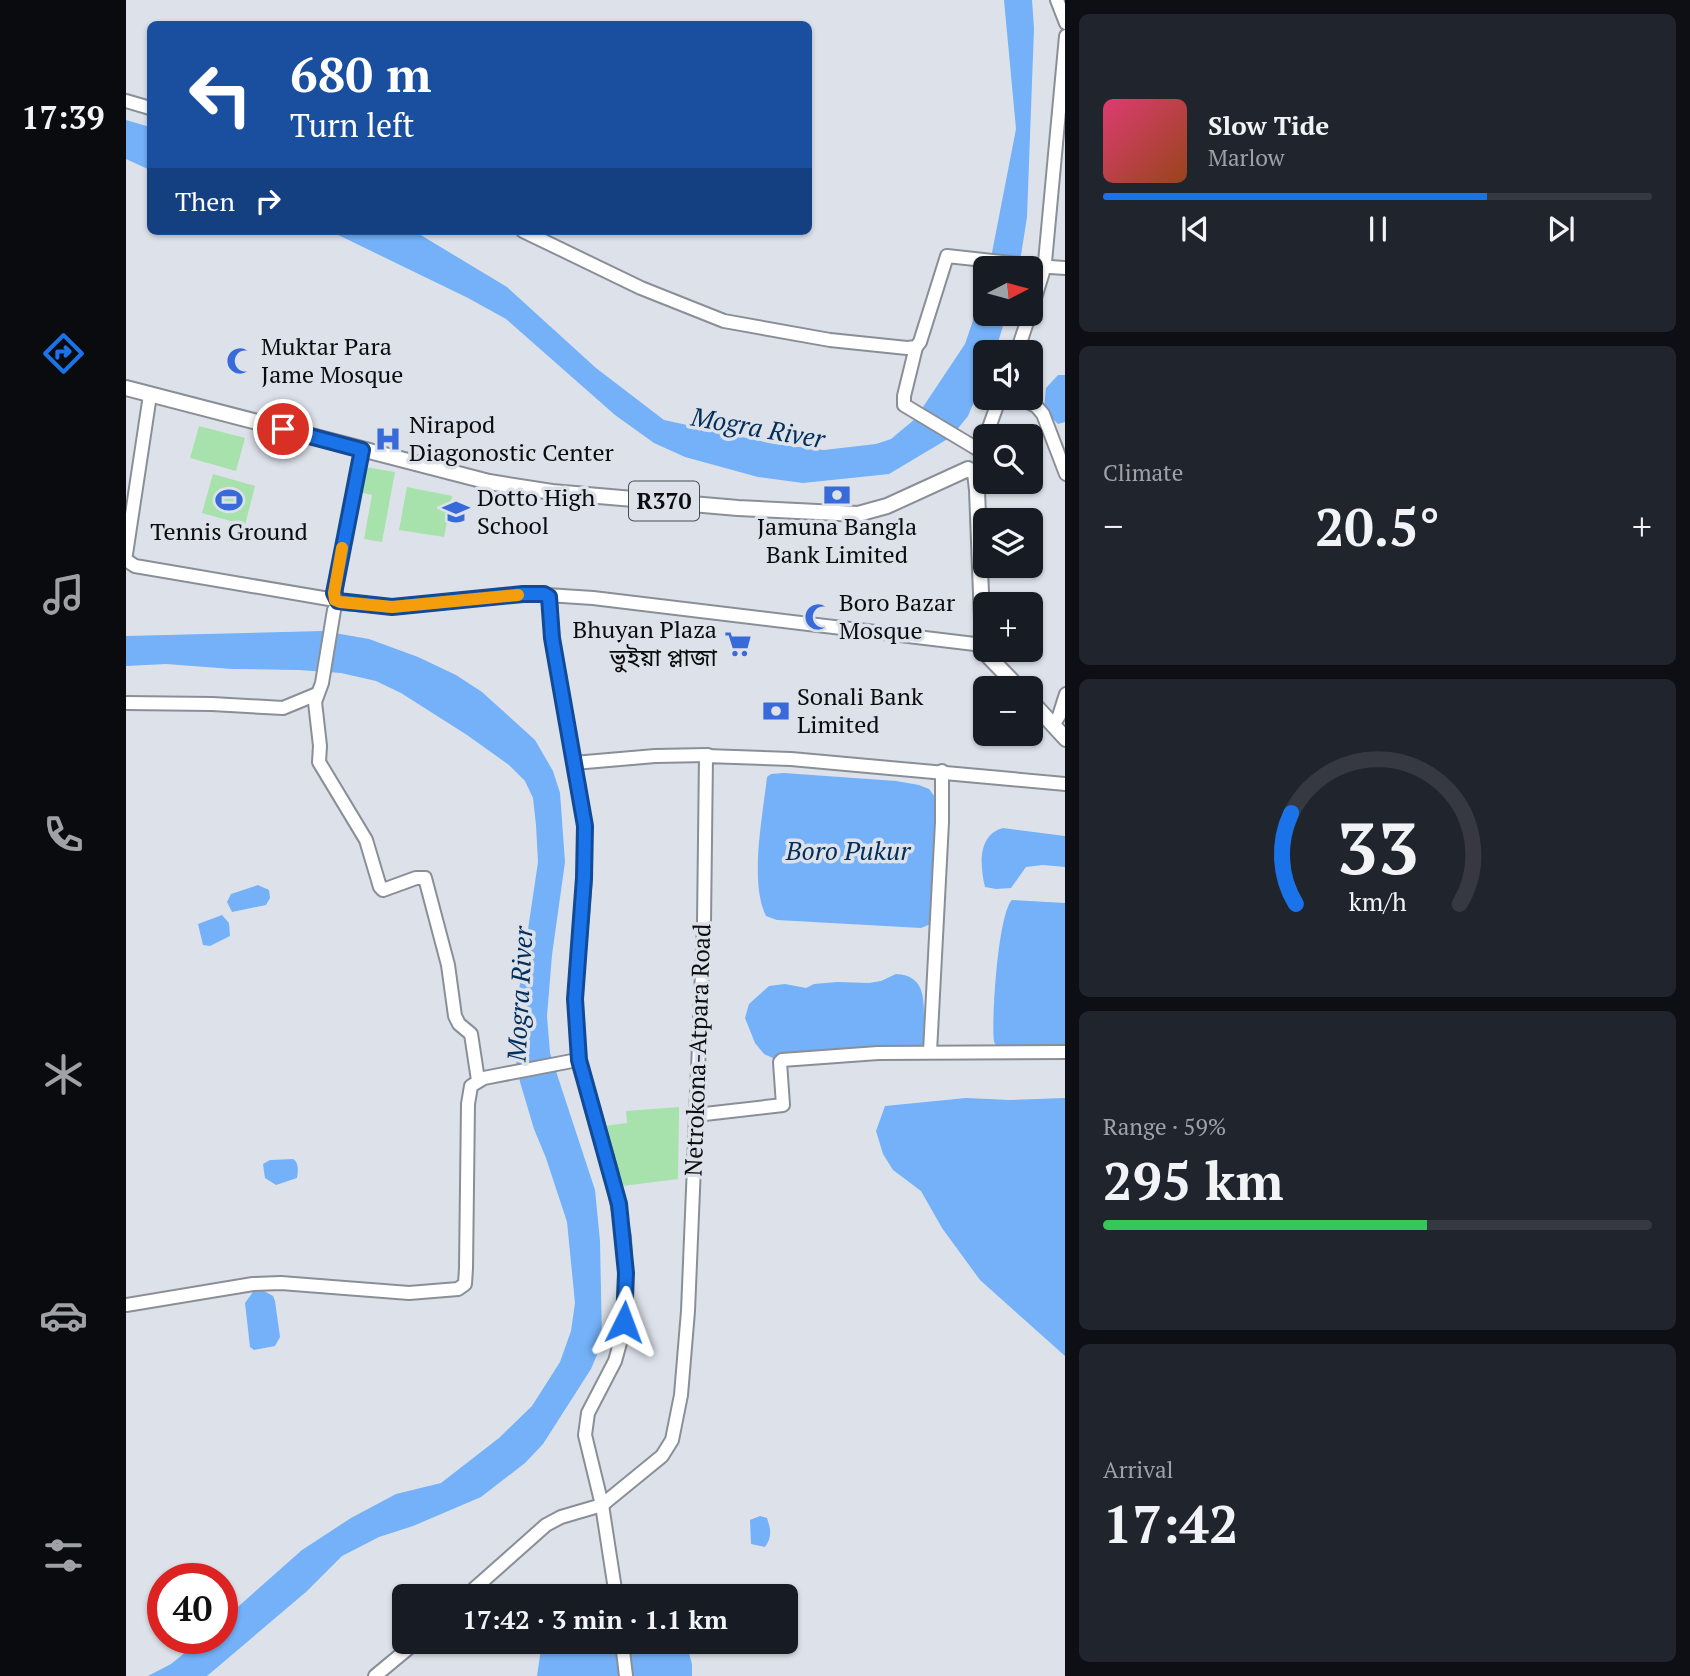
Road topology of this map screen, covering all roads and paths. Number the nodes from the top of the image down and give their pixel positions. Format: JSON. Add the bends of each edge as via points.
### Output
{"nodes":[{"id":1,"x":1057,"y":0,"type":"edge"},
{"id":2,"x":1065,"y":23,"type":"edge"},
{"id":3,"x":1065,"y":36,"type":"edge"},
{"id":4,"x":126,"y":101,"type":"edge"},
{"id":5,"x":147,"y":107,"type":"edge"},
{"id":6,"x":531,"y":235,"type":"edge"},
{"id":7,"x":1043,"y":257,"type":"edge"},
{"id":8,"x":973,"y":259,"type":"edge"},
{"id":9,"x":1043,"y":267,"type":"edge"},
{"id":10,"x":1065,"y":268,"type":"edge"},
{"id":11,"x":916,"y":347,"type":"junction"},
{"id":12,"x":126,"y":388,"type":"edge"},
{"id":13,"x":150,"y":395,"type":"junction"},
{"id":14,"x":1040,"y":410,"type":"edge"},
{"id":15,"x":973,"y":446,"type":"edge"},
{"id":16,"x":362,"y":450,"type":"junction"},
{"id":17,"x":973,"y":460,"type":"edge"},
{"id":18,"x":968,"y":469,"type":"junction"},
{"id":19,"x":1065,"y":474,"type":"edge"},
{"id":20,"x":129,"y":510,"type":"edge"},
{"id":21,"x":126,"y":554,"type":"edge"},
{"id":22,"x":126,"y":560,"type":"edge"},
{"id":23,"x":981,"y":592,"type":"edge"},
{"id":24,"x":547,"y":595,"type":"junction"},
{"id":25,"x":335,"y":605,"type":"junction"},
{"id":26,"x":973,"y":644,"type":"edge"},
{"id":27,"x":994,"y":662,"type":"edge"},
{"id":28,"x":1007,"y":676,"type":"edge"},
{"id":29,"x":319,"y":689,"type":"junction"},
{"id":30,"x":1065,"y":694,"type":"edge"},
{"id":31,"x":126,"y":703,"type":"edge"},
{"id":32,"x":1043,"y":714,"type":"edge"},
{"id":33,"x":1053,"y":725,"type":"junction"},
{"id":34,"x":1065,"y":739,"type":"edge"},
{"id":35,"x":708,"y":755,"type":"junction"},
{"id":36,"x":574,"y":763,"type":"junction"},
{"id":37,"x":942,"y":771,"type":"junction"},
{"id":38,"x":1065,"y":784,"type":"edge"},
{"id":39,"x":930,"y":1052,"type":"junction"},
{"id":40,"x":1065,"y":1052,"type":"edge"},
{"id":41,"x":572,"y":1061,"type":"dead end"},
{"id":42,"x":478,"y":1080,"type":"junction"},
{"id":43,"x":696,"y":1115,"type":"junction"},
{"id":44,"x":126,"y":1305,"type":"edge"},
{"id":45,"x":602,"y":1505,"type":"junction"},
{"id":46,"x":480,"y":1584,"type":"edge"},
{"id":47,"x":614,"y":1584,"type":"edge"},
{"id":48,"x":402,"y":1654,"type":"edge"},
{"id":49,"x":623,"y":1654,"type":"edge"},
{"id":50,"x":375,"y":1676,"type":"edge"},
{"id":51,"x":626,"y":1676,"type":"edge"}],
"edges":[{"from":1,"to":2,"type":"street"},
{"from":3,"to":7,"type":"street"},
{"from":4,"to":5,"type":"street"},
{"from":6,"to":11,"type":"street","via":[[641,288],[724,321],[830,340]]},
{"from":8,"to":11,"type":"street","via":[[947,256]]},
{"from":9,"to":10,"type":"street"},
{"from":11,"to":15,"type":"street","via":[[903,402]]},
{"from":12,"to":13,"type":"main road","number":"R370"},
{"from":13,"to":16,"type":"main road","number":"R370"},
{"from":13,"to":20,"type":"street"},
{"from":14,"to":19,"type":"street"},
{"from":16,"to":18,"type":"main road","number":"R370","via":[[489,482],[552,492],[845,514],[887,506]]},
{"from":16,"to":25,"type":"street"},
{"from":17,"to":18,"type":"street"},
{"from":18,"to":23,"type":"main road","via":[[975,473],[977,490]]},
{"from":20,"to":21,"type":"street"},
{"from":22,"to":25,"type":"street","via":[[135,566]]},
{"from":24,"to":25,"type":"street","via":[[392,607]]},
{"from":24,"to":26,"type":"street"},
{"from":24,"to":36,"type":"street"},
{"from":25,"to":29,"type":"street"},
{"from":27,"to":28,"type":"main road"},
{"from":29,"to":31,"type":"street","via":[[283,708]]},
{"from":29,"to":42,"type":"street","via":[[319,762],[366,840],[380,887],[383,890],[425,878],[448,965],[455,1016],[471,1034]]},
{"from":30,"to":33,"type":"street"},
{"from":32,"to":33,"type":"main road"},
{"from":33,"to":34,"type":"main road"},
{"from":35,"to":36,"type":"street"},
{"from":35,"to":37,"type":"street"},
{"from":35,"to":43,"type":"street","name":"Netrokona-Atpara Road","via":[[704,763],[704,924]]},
{"from":36,"to":45,"type":"street","via":[[586,840],[575,999],[579,1060],[619,1204],[626,1273],[620,1343],[588,1413],[585,1435]]},
{"from":37,"to":38,"type":"street"},
{"from":37,"to":39,"type":"street"},
{"from":39,"to":40,"type":"street"},
{"from":39,"to":43,"type":"street","via":[[782,1060],[783,1105]]},
{"from":41,"to":42,"type":"street"},
{"from":42,"to":44,"type":"street","via":[[471,1086],[468,1104],[466,1268],[465,1284],[458,1289],[398,1292],[253,1284]]},
{"from":43,"to":45,"type":"street","name":"Netrokona-Atpara Road","via":[[688,1311],[672,1440],[662,1457]]},
{"from":45,"to":46,"type":"street","name":"Netrokona-Atpara Road","via":[[546,1525]]},
{"from":45,"to":47,"type":"street"},
{"from":48,"to":50,"type":"street"},
{"from":49,"to":51,"type":"street"}]}
